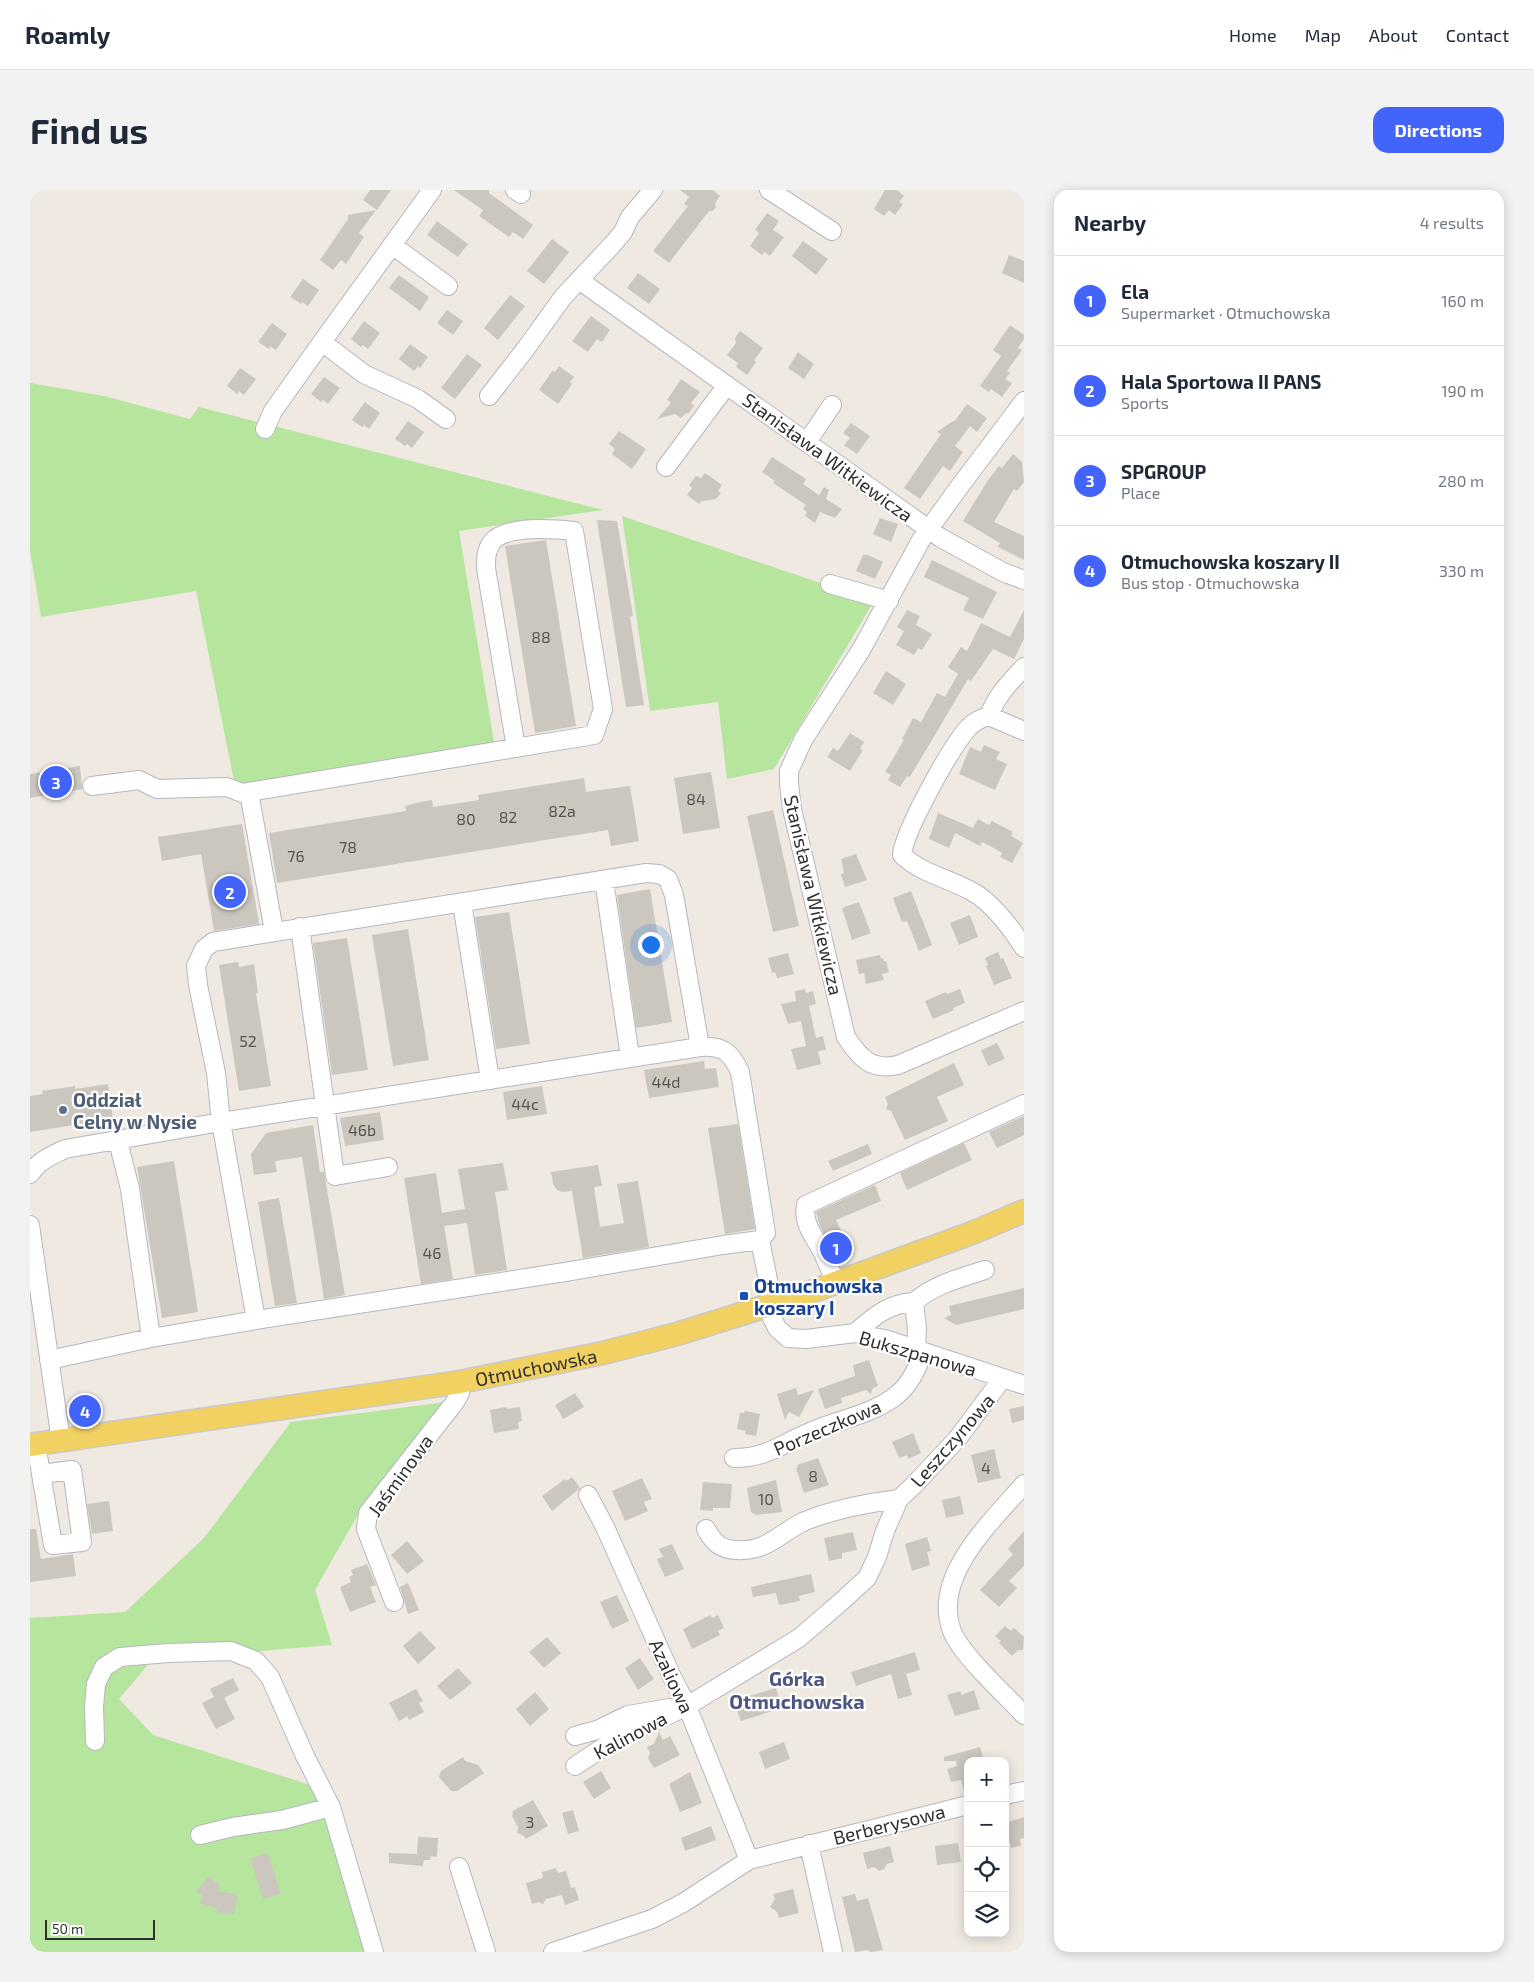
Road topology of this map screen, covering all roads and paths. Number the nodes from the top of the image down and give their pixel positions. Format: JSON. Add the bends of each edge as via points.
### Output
{"nodes":[{"id":1,"x":432,"y":190,"type":"edge"},
{"id":2,"x":653,"y":190,"type":"edge"},
{"id":3,"x":769,"y":190,"type":"edge"},
{"id":4,"x":832,"y":230,"type":"dead end"},
{"id":5,"x":392,"y":245,"type":"junction"},
{"id":6,"x":579,"y":280,"type":"junction"},
{"id":7,"x":448,"y":286,"type":"dead end"},
{"id":8,"x":322,"y":342,"type":"junction"},
{"id":9,"x":727,"y":385,"type":"junction"},
{"id":10,"x":489,"y":396,"type":"dead end"},
{"id":11,"x":1024,"y":401,"type":"edge"},
{"id":12,"x":832,"y":405,"type":"dead end"},
{"id":13,"x":446,"y":419,"type":"dead end"},
{"id":14,"x":264,"y":429,"type":"dead end"},
{"id":15,"x":807,"y":442,"type":"junction"},
{"id":16,"x":666,"y":466,"type":"dead end"},
{"id":17,"x":929,"y":530,"type":"junction"},
{"id":18,"x":1024,"y":580,"type":"edge"},
{"id":19,"x":830,"y":584,"type":"dead end"},
{"id":20,"x":889,"y":601,"type":"junction"},
{"id":21,"x":1024,"y":667,"type":"edge"},
{"id":22,"x":989,"y":716,"type":"junction"},
{"id":23,"x":1024,"y":731,"type":"edge"},
{"id":24,"x":516,"y":748,"type":"junction"},
{"id":25,"x":92,"y":786,"type":"dead end"},
{"id":26,"x":249,"y":792,"type":"junction"},
{"id":27,"x":604,"y":880,"type":"junction"},
{"id":28,"x":462,"y":903,"type":"junction"},
{"id":29,"x":300,"y":928,"type":"junction"},
{"id":30,"x":274,"y":931,"type":"junction"},
{"id":31,"x":1024,"y":948,"type":"edge"},
{"id":32,"x":1024,"y":1011,"type":"edge"},
{"id":33,"x":700,"y":1047,"type":"junction"},
{"id":34,"x":630,"y":1057,"type":"junction"},
{"id":35,"x":490,"y":1080,"type":"junction"},
{"id":36,"x":1024,"y":1104,"type":"edge"},
{"id":37,"x":325,"y":1106,"type":"junction"},
{"id":38,"x":221,"y":1122,"type":"junction"},
{"id":39,"x":118,"y":1141,"type":"junction"},
{"id":40,"x":388,"y":1167,"type":"dead end"},
{"id":41,"x":30,"y":1174,"type":"edge"},
{"id":42,"x":1024,"y":1211,"type":"edge"},
{"id":43,"x":30,"y":1225,"type":"edge"},
{"id":44,"x":760,"y":1240,"type":"junction"},
{"id":45,"x":985,"y":1270,"type":"dead end"},
{"id":46,"x":836,"y":1283,"type":"junction"},
{"id":47,"x":914,"y":1302,"type":"junction"},
{"id":48,"x":771,"y":1305,"type":"junction"},
{"id":49,"x":256,"y":1320,"type":"junction"},
{"id":50,"x":855,"y":1333,"type":"junction"},
{"id":51,"x":151,"y":1338,"type":"junction"},
{"id":52,"x":920,"y":1350,"type":"junction"},
{"id":53,"x":49,"y":1360,"type":"junction"},
{"id":54,"x":1002,"y":1379,"type":"junction"},
{"id":55,"x":460,"y":1382,"type":"junction"},
{"id":56,"x":1024,"y":1385,"type":"edge"},
{"id":57,"x":61,"y":1441,"type":"junction"},
{"id":58,"x":33,"y":1445,"type":"edge"},
{"id":59,"x":734,"y":1458,"type":"dead end"},
{"id":60,"x":41,"y":1474,"type":"dead end"},
{"id":61,"x":1024,"y":1484,"type":"edge"},
{"id":62,"x":588,"y":1495,"type":"dead end"},
{"id":63,"x":899,"y":1499,"type":"junction"},
{"id":64,"x":706,"y":1529,"type":"dead end"},
{"id":65,"x":394,"y":1602,"type":"dead end"},
{"id":66,"x":683,"y":1708,"type":"junction"},
{"id":67,"x":1024,"y":1715,"type":"edge"},
{"id":68,"x":574,"y":1736,"type":"dead end"},
{"id":69,"x":95,"y":1741,"type":"dead end"},
{"id":70,"x":574,"y":1766,"type":"dead end"},
{"id":71,"x":1024,"y":1791,"type":"edge"},
{"id":72,"x":1009,"y":1794,"type":"edge"},
{"id":73,"x":964,"y":1806,"type":"edge"},
{"id":74,"x":331,"y":1807,"type":"junction"},
{"id":75,"x":200,"y":1835,"type":"dead end"},
{"id":76,"x":809,"y":1844,"type":"junction"},
{"id":77,"x":749,"y":1860,"type":"junction"},
{"id":78,"x":459,"y":1867,"type":"dead end"},
{"id":79,"x":374,"y":1952,"type":"edge"},
{"id":80,"x":486,"y":1952,"type":"edge"},
{"id":81,"x":553,"y":1952,"type":"edge"},
{"id":82,"x":833,"y":1952,"type":"edge"}],
"edges":[{"from":1,"to":5,"type":"street"},
{"from":2,"to":6,"type":"street","via":[[630,217],[623,232]]},
{"from":3,"to":4,"type":"street"},
{"from":5,"to":7,"type":"street"},
{"from":5,"to":8,"type":"street"},
{"from":6,"to":9,"type":"street","name":"Stanisława Witkiewicza"},
{"from":6,"to":10,"type":"street","via":[[562,297]]},
{"from":8,"to":13,"type":"street","via":[[364,374],[418,399]]},
{"from":8,"to":14,"type":"street"},
{"from":9,"to":15,"type":"street","name":"Stanisława Witkiewicza"},
{"from":9,"to":16,"type":"street","name":"Stanisława Witkiewicza"},
{"from":11,"to":17,"type":"street","name":"Stanisława Witkiewicza"},
{"from":12,"to":15,"type":"street"},
{"from":15,"to":17,"type":"street","name":"Stanisława Witkiewicza"},
{"from":17,"to":18,"type":"street"},
{"from":17,"to":20,"type":"street","name":"Stanisława Witkiewicza"},
{"from":19,"to":20,"type":"street"},
{"from":20,"to":32,"type":"street","name":"Stanisława Witkiewicza","via":[[803,740],[790,771],[792,810],[846,1037],[858,1054],[874,1065],[886,1067]]},
{"from":21,"to":22,"type":"street","via":[[1002,691]]},
{"from":22,"to":23,"type":"street"},
{"from":22,"to":31,"type":"street","via":[[971,725],[958,741],[908,832],[902,855],[926,872],[978,894],[1012,930]]},
{"from":24,"to":24,"type":"street","via":[[594,735],[603,709],[574,532],[550,528],[506,533],[493,540],[486,551],[486,568]]},
{"from":24,"to":26,"type":"street"},
{"from":25,"to":26,"type":"street","via":[[139,780],[158,789],[227,787],[242,793]]},
{"from":26,"to":30,"type":"street"},
{"from":27,"to":28,"type":"street"},
{"from":27,"to":33,"type":"street","via":[[646,873],[668,879],[674,896]]},
{"from":27,"to":34,"type":"street"},
{"from":28,"to":29,"type":"street"},
{"from":28,"to":35,"type":"street"},
{"from":29,"to":30,"type":"street"},
{"from":29,"to":37,"type":"street"},
{"from":30,"to":38,"type":"street","via":[[211,943],[204,949],[196,966],[216,1073]]},
{"from":33,"to":34,"type":"street"},
{"from":33,"to":44,"type":"street","via":[[724,1050],[734,1059],[740,1072],[766,1233]]},
{"from":34,"to":35,"type":"street"},
{"from":35,"to":37,"type":"street"},
{"from":36,"to":46,"type":"street","via":[[806,1206],[804,1214],[812,1235]]},
{"from":37,"to":38,"type":"street"},
{"from":37,"to":40,"type":"street","via":[[334,1176]]},
{"from":38,"to":39,"type":"street"},
{"from":38,"to":49,"type":"street"},
{"from":39,"to":41,"type":"street","via":[[64,1149],[45,1158]]},
{"from":39,"to":51,"type":"street","via":[[130,1189]]},
{"from":42,"to":46,"type":"main road","name":"Otmuchowska"},
{"from":43,"to":53,"type":"street"},
{"from":44,"to":48,"type":"street","name":"Bukszpanowa"},
{"from":44,"to":49,"type":"street"},
{"from":45,"to":47,"type":"street","via":[[947,1281]]},
{"from":46,"to":48,"type":"main road","name":"Otmuchowska"},
{"from":47,"to":50,"type":"street","via":[[891,1305]]},
{"from":47,"to":52,"type":"street"},
{"from":48,"to":50,"type":"street","name":"Bukszpanowa","via":[[777,1328],[788,1338]]},
{"from":48,"to":55,"type":"main road","name":"Otmuchowska","via":[[638,1345]]},
{"from":49,"to":51,"type":"street"},
{"from":50,"to":52,"type":"street","name":"Bukszpanowa"},
{"from":51,"to":53,"type":"street"},
{"from":52,"to":54,"type":"street","name":"Bukszpanowa"},
{"from":52,"to":59,"type":"street","name":"Porzeczkowa","via":[[909,1381],[898,1394],[881,1404],[862,1414],[810,1431],[771,1452],[752,1458]]},
{"from":53,"to":57,"type":"street"},
{"from":54,"to":56,"type":"street","name":"Bukszpanowa"},
{"from":54,"to":63,"type":"street","name":"Leszczynowa","via":[[958,1438]]},
{"from":55,"to":57,"type":"main road","name":"Otmuchowska"},
{"from":55,"to":65,"type":"street","name":"Jaśminowa","via":[[456,1402],[368,1514],[366,1529]]},
{"from":57,"to":58,"type":"main road","name":"Otmuchowska"},
{"from":58,"to":60,"type":"street"},
{"from":61,"to":67,"type":"street","via":[[967,1552],[951,1586],[947,1610],[952,1631],[965,1652]]},
{"from":62,"to":66,"type":"street","name":"Azaliowa","via":[[672,1677]]},
{"from":63,"to":64,"type":"street","name":"Leszczynowa","via":[[830,1512],[804,1522],[766,1546],[750,1551],[721,1546],[714,1542]]},
{"from":63,"to":66,"type":"street","name":"Leszczynowa","via":[[867,1578],[799,1638]]},
{"from":66,"to":68,"type":"street","via":[[628,1715],[597,1730]]},
{"from":66,"to":70,"type":"street","name":"Kalinowa","via":[[613,1741]]},
{"from":66,"to":77,"type":"street","name":"Azaliowa"},
{"from":69,"to":74,"type":"street","via":[[96,1684],[104,1667],[120,1657],[231,1651],[256,1661],[270,1677]]},
{"from":71,"to":72,"type":"street"},
{"from":73,"to":76,"type":"street","name":"Berberysowa"},
{"from":74,"to":75,"type":"street"},
{"from":74,"to":79,"type":"street"},
{"from":76,"to":77,"type":"street","name":"Berberysowa"},
{"from":76,"to":82,"type":"street","name":"Berberysowa"},
{"from":77,"to":81,"type":"street","name":"Berberysowa","via":[[652,1919]]},
{"from":78,"to":80,"type":"street"}]}
